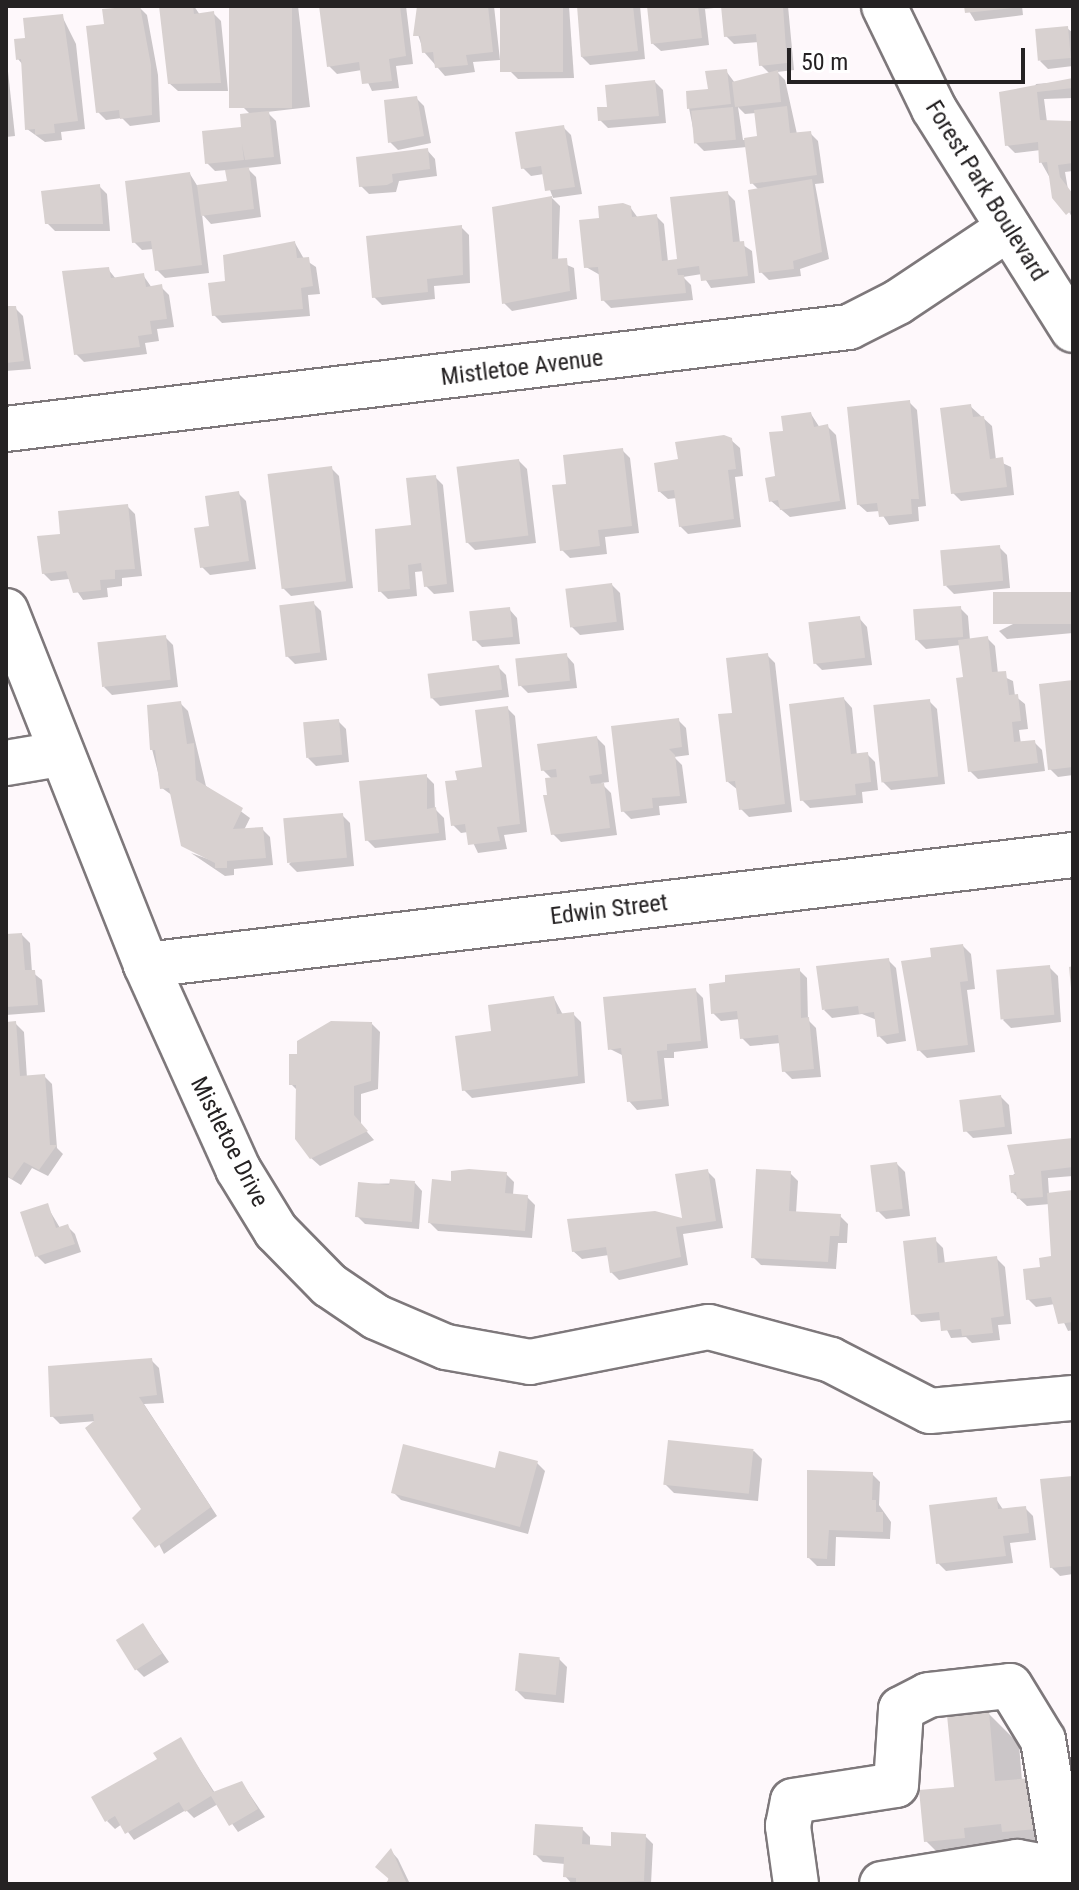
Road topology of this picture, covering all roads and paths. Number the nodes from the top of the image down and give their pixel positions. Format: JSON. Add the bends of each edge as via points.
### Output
{"nodes":[{"id":1,"x":884,"y":6,"type":"edge"},
{"id":2,"x":1009,"y":228,"type":"junction"},
{"id":3,"x":1073,"y":330,"type":"edge"},
{"id":4,"x":6,"y":429,"type":"edge"},
{"id":5,"x":6,"y":611,"type":"edge"},
{"id":6,"x":59,"y":754,"type":"junction"},
{"id":7,"x":6,"y":763,"type":"edge"},
{"id":8,"x":1073,"y":855,"type":"edge"},
{"id":9,"x":146,"y":965,"type":"junction"},
{"id":10,"x":1073,"y":1398,"type":"edge"},
{"id":11,"x":947,"y":1879,"type":"edge"},
{"id":12,"x":1066,"y":1882,"type":"edge"},
{"id":13,"x":796,"y":1884,"type":"edge"},
{"id":14,"x":882,"y":1884,"type":"edge"}],
"edges":[{"from":1,"to":2,"type":"street","name":"Forest Park Boulevard","via":[[934,109]]},
{"from":2,"to":3,"type":"street","name":"Forest Park Boulevard"},
{"from":2,"to":4,"type":"street","name":"Mistletoe Avenue","via":[[925,286],[849,327]]},
{"from":5,"to":6,"type":"street","name":"Mistletoe Drive"},
{"from":6,"to":7,"type":"street"},
{"from":6,"to":9,"type":"street","name":"Mistletoe Drive"},
{"from":8,"to":9,"type":"street","name":"Edwin Street"},
{"from":9,"to":10,"type":"street","name":"Mistletoe Drive","via":[[238,1169],[276,1231],[329,1285],[376,1317],[446,1347],[530,1362],[709,1327],[831,1360],[930,1411]]},
{"from":11,"to":12,"type":"street","via":[[1017,1862],[1045,1867]]},
{"from":11,"to":14,"type":"street"},
{"from":12,"to":13,"type":"street","via":[[1043,1740],[1010,1686],[928,1695],[901,1709],[896,1785],[793,1801],[788,1826]]}]}
